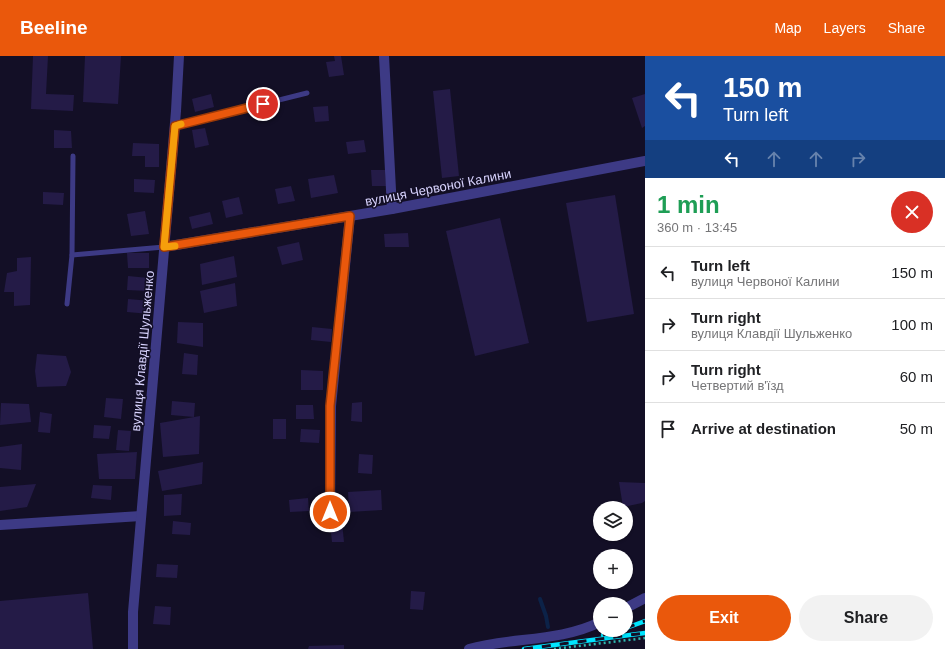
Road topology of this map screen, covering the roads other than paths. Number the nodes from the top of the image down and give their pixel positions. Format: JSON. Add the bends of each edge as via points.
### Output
{"nodes":[{"id":1,"x":179,"y":56,"type":"edge"},
{"id":2,"x":384,"y":56,"type":"edge"},
{"id":3,"x":307,"y":93,"type":"dead end"},
{"id":4,"x":175,"y":126,"type":"junction"},
{"id":5,"x":74,"y":156,"type":"dead end"},
{"id":6,"x":645,"y":161,"type":"edge"},
{"id":7,"x":392,"y":209,"type":"junction"},
{"id":8,"x":350,"y":216,"type":"junction"},
{"id":9,"x":164,"y":247,"type":"junction"},
{"id":10,"x":72,"y":255,"type":"junction"},
{"id":11,"x":67,"y":304,"type":"dead end"},
{"id":12,"x":330,"y":512,"type":"dead end"},
{"id":13,"x":141,"y":516,"type":"junction"},
{"id":14,"x":0,"y":525,"type":"edge"},
{"id":15,"x":645,"y":598,"type":"edge"},
{"id":16,"x":633,"y":604,"type":"edge"},
{"id":17,"x":593,"y":624,"type":"edge"},
{"id":18,"x":133,"y":649,"type":"edge"},
{"id":19,"x":469,"y":649,"type":"edge"}],
"edges":[{"from":1,"to":4,"type":"street","name":"вулиця Клавдії Шульженко"},
{"from":2,"to":7,"type":"street"},
{"from":3,"to":4,"type":"lane"},
{"from":4,"to":9,"type":"street","name":"вулиця Клавдії Шульженко"},
{"from":5,"to":10,"type":"lane"},
{"from":6,"to":7,"type":"street","name":"вулиця Червоної Калини"},
{"from":7,"to":8,"type":"street","name":"вулиця Червоної Калини"},
{"from":8,"to":9,"type":"street","name":"вулиця Червоної Калини"},
{"from":8,"to":12,"type":"street","via":[[330,406]]},
{"from":9,"to":10,"type":"lane"},
{"from":9,"to":13,"type":"street","name":"вулиця Клавдії Шульженко"},
{"from":10,"to":11,"type":"lane"},
{"from":13,"to":14,"type":"street"},
{"from":13,"to":18,"type":"street","name":"вулиця Клавдії Шульженко","via":[[133,612]]},
{"from":15,"to":16,"type":"street"},
{"from":17,"to":19,"type":"street","via":[[548,637]]}]}
